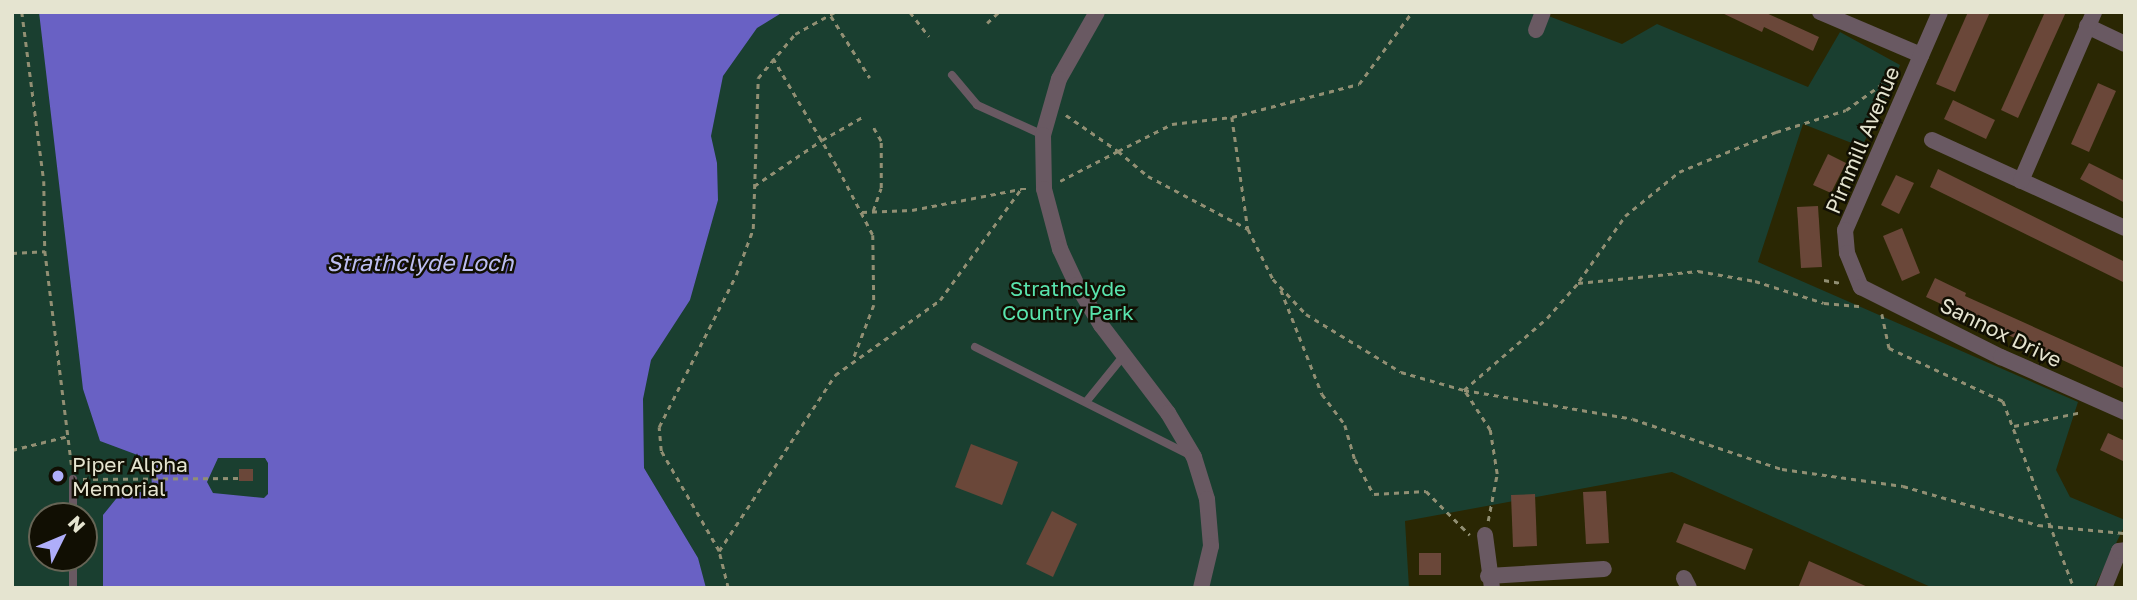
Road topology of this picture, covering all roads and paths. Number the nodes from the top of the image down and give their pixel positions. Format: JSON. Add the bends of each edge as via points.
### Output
{"nodes":[{"id":1,"x":22,"y":12,"type":"edge"},
{"id":2,"x":835,"y":12,"type":"edge"},
{"id":3,"x":910,"y":12,"type":"edge"},
{"id":4,"x":999,"y":12,"type":"edge"},
{"id":5,"x":1097,"y":12,"type":"edge"},
{"id":6,"x":1412,"y":12,"type":"edge"},
{"id":7,"x":1543,"y":12,"type":"edge"},
{"id":8,"x":1820,"y":12,"type":"edge"},
{"id":9,"x":1940,"y":12,"type":"edge"},
{"id":10,"x":830,"y":15,"type":"junction"},
{"id":11,"x":2091,"y":19,"type":"edge"},
{"id":12,"x":987,"y":23,"type":"dead end"},
{"id":13,"x":1536,"y":30,"type":"dead end"},
{"id":14,"x":929,"y":36,"type":"dead end"},
{"id":15,"x":2125,"y":44,"type":"edge"},
{"id":16,"x":1921,"y":55,"type":"junction"},
{"id":17,"x":773,"y":58,"type":"junction"},
{"id":18,"x":1899,"y":71,"type":"dead end"},
{"id":19,"x":952,"y":75,"type":"dead end"},
{"id":20,"x":870,"y":78,"type":"dead end"},
{"id":21,"x":1052,"y":105,"type":"junction"},
{"id":22,"x":864,"y":116,"type":"dead end"},
{"id":23,"x":1232,"y":117,"type":"junction"},
{"id":24,"x":873,"y":127,"type":"dead end"},
{"id":25,"x":1043,"y":135,"type":"junction"},
{"id":26,"x":822,"y":140,"type":"junction"},
{"id":27,"x":1932,"y":140,"type":"dead end"},
{"id":28,"x":1118,"y":151,"type":"junction"},
{"id":29,"x":2021,"y":181,"type":"junction"},
{"id":30,"x":754,"y":186,"type":"junction"},
{"id":31,"x":1021,"y":189,"type":"junction"},
{"id":32,"x":1044,"y":189,"type":"junction"},
{"id":33,"x":873,"y":211,"type":"junction"},
{"id":34,"x":860,"y":212,"type":"junction"},
{"id":35,"x":2125,"y":228,"type":"edge"},
{"id":36,"x":1248,"y":229,"type":"junction"},
{"id":37,"x":45,"y":251,"type":"junction"},
{"id":38,"x":13,"y":252,"type":"edge"},
{"id":39,"x":1577,"y":283,"type":"junction"},
{"id":40,"x":1280,"y":287,"type":"junction"},
{"id":41,"x":1861,"y":287,"type":"joint"},
{"id":42,"x":1892,"y":302,"type":"junction"},
{"id":43,"x":1864,"y":306,"type":"dead end"},
{"id":44,"x":975,"y":346,"type":"dead end"},
{"id":45,"x":1125,"y":354,"type":"junction"},
{"id":46,"x":853,"y":362,"type":"junction"},
{"id":47,"x":1464,"y":390,"type":"junction"},
{"id":48,"x":1086,"y":402,"type":"junction"},
{"id":49,"x":2109,"y":405,"type":"junction"},
{"id":50,"x":2125,"y":412,"type":"edge"},
{"id":51,"x":2014,"y":426,"type":"junction"},
{"id":52,"x":68,"y":436,"type":"junction"},
{"id":53,"x":12,"y":450,"type":"edge"},
{"id":54,"x":1194,"y":457,"type":"junction"},
{"id":55,"x":239,"y":478,"type":"dead end"},
{"id":56,"x":74,"y":479,"type":"junction"},
{"id":57,"x":74,"y":502,"type":"edge"},
{"id":58,"x":2048,"y":526,"type":"junction"},
{"id":59,"x":2125,"y":534,"type":"edge"},
{"id":60,"x":1486,"y":540,"type":"junction"},
{"id":61,"x":2125,"y":550,"type":"edge"},
{"id":62,"x":719,"y":551,"type":"junction"},
{"id":63,"x":1604,"y":569,"type":"dead end"},
{"id":64,"x":1490,"y":582,"type":"edge"},
{"id":65,"x":728,"y":588,"type":"edge"},
{"id":66,"x":1201,"y":588,"type":"edge"},
{"id":67,"x":2074,"y":588,"type":"edge"},
{"id":68,"x":2104,"y":588,"type":"edge"}],
"edges":[{"from":1,"to":37,"type":"path","via":[[44,181]]},
{"from":2,"to":10,"type":"path"},
{"from":3,"to":14,"type":"path"},
{"from":4,"to":12,"type":"path"},
{"from":5,"to":21,"type":"street","via":[[1059,79]]},
{"from":6,"to":23,"type":"path","via":[[1359,84]]},
{"from":7,"to":13,"type":"street"},
{"from":8,"to":16,"type":"street"},
{"from":9,"to":16,"type":"street","name":"Pirnmill Avenue"},
{"from":10,"to":17,"type":"path","via":[[795,34]]},
{"from":10,"to":20,"type":"path"},
{"from":11,"to":15,"type":"street"},
{"from":11,"to":29,"type":"street"},
{"from":16,"to":41,"type":"street","name":"Pirnmill Avenue","via":[[1846,230],[1847,253]]},
{"from":17,"to":26,"type":"path"},
{"from":17,"to":30,"type":"path","via":[[758,78]]},
{"from":18,"to":39,"type":"path","via":[[1846,110],[1776,132],[1679,172],[1625,216]]},
{"from":19,"to":25,"type":"lane","via":[[977,105]]},
{"from":21,"to":25,"type":"street"},
{"from":21,"to":28,"type":"path"},
{"from":22,"to":26,"type":"path"},
{"from":23,"to":28,"type":"path","via":[[1172,124]]},
{"from":23,"to":36,"type":"path"},
{"from":24,"to":33,"type":"path","via":[[881,141],[881,188]]},
{"from":25,"to":32,"type":"street"},
{"from":26,"to":30,"type":"path"},
{"from":26,"to":34,"type":"path"},
{"from":27,"to":29,"type":"street"},
{"from":28,"to":32,"type":"path"},
{"from":28,"to":36,"type":"path","via":[[1148,176]]},
{"from":29,"to":35,"type":"street"},
{"from":30,"to":62,"type":"path","via":[[753,229],[736,275],[659,427],[661,451]]},
{"from":31,"to":32,"type":"path"},
{"from":31,"to":33,"type":"path","via":[[912,210]]},
{"from":31,"to":46,"type":"path","via":[[940,300]]},
{"from":32,"to":45,"type":"street","via":[[1060,249],[1101,325]]},
{"from":33,"to":34,"type":"path"},
{"from":34,"to":46,"type":"path","via":[[873,235],[874,305]]},
{"from":36,"to":40,"type":"path"},
{"from":37,"to":38,"type":"path"},
{"from":37,"to":52,"type":"path"},
{"from":39,"to":43,"type":"path","via":[[1698,271],[1755,281],[1824,303]]},
{"from":39,"to":47,"type":"path","via":[[1547,318]]},
{"from":40,"to":47,"type":"path","via":[[1306,314],[1401,372]]},
{"from":40,"to":60,"type":"path","via":[[1322,394],[1345,425],[1355,459],[1374,494],[1426,491],[1471,535]]},
{"from":41,"to":42,"type":"street","name":"Sannox Drive"},
{"from":42,"to":49,"type":"street","name":"Sannox Drive"},
{"from":42,"to":51,"type":"path","via":[[1880,304],[1889,348],[2003,401]]},
{"from":44,"to":48,"type":"lane"},
{"from":45,"to":48,"type":"lane"},
{"from":45,"to":54,"type":"street"},
{"from":46,"to":62,"type":"path","via":[[835,375]]},
{"from":47,"to":58,"type":"path","via":[[1633,419],[1782,469],[1903,486]]},
{"from":47,"to":60,"type":"path","via":[[1490,430],[1497,474]]},
{"from":48,"to":54,"type":"lane"},
{"from":49,"to":50,"type":"street","name":"Sannox Drive"},
{"from":49,"to":51,"type":"path"},
{"from":51,"to":58,"type":"path"},
{"from":52,"to":53,"type":"path"},
{"from":52,"to":56,"type":"path"},
{"from":54,"to":66,"type":"street","via":[[1208,499],[1210,546]]},
{"from":55,"to":56,"type":"path"},
{"from":56,"to":57,"type":"lane"},
{"from":58,"to":59,"type":"path"},
{"from":58,"to":67,"type":"path"},
{"from":60,"to":64,"type":"street"},
{"from":61,"to":68,"type":"street","via":[[2119,551]]},
{"from":62,"to":65,"type":"path"},
{"from":63,"to":64,"type":"street"}]}
